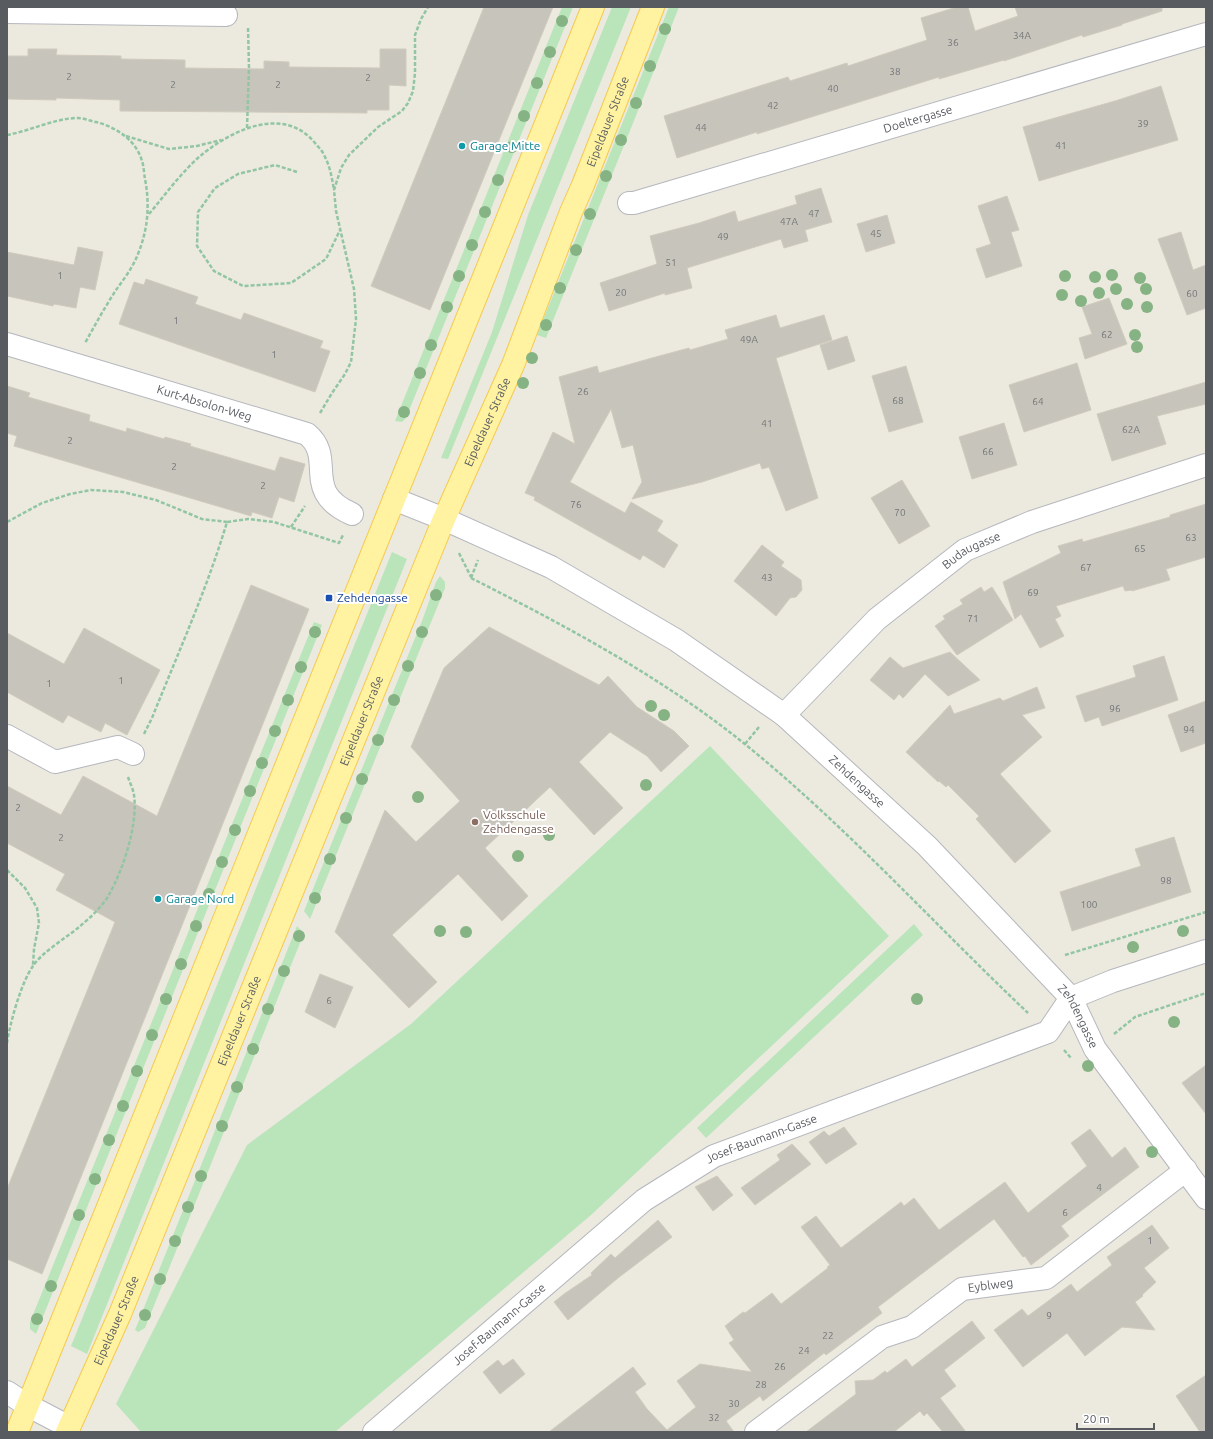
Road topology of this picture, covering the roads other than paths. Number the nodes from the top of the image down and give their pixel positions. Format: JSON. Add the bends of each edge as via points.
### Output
{"nodes":[{"id":1,"x":593,"y":7,"type":"edge"},
{"id":2,"x":653,"y":7,"type":"edge"},
{"id":3,"x":7,"y":12,"type":"edge"},
{"id":4,"x":226,"y":15,"type":"dead end"},
{"id":5,"x":1206,"y":34,"type":"edge"},
{"id":6,"x":629,"y":203,"type":"dead end"},
{"id":7,"x":7,"y":344,"type":"edge"},
{"id":8,"x":1206,"y":465,"type":"edge"},
{"id":9,"x":394,"y":499,"type":"junction"},
{"id":10,"x":352,"y":514,"type":"dead end"},
{"id":11,"x":444,"y":519,"type":"junction"},
{"id":12,"x":784,"y":715,"type":"junction"},
{"id":13,"x":7,"y":736,"type":"edge"},
{"id":14,"x":133,"y":754,"type":"dead end"},
{"id":15,"x":1206,"y":951,"type":"edge"},
{"id":16,"x":1071,"y":998,"type":"junction"},
{"id":17,"x":1186,"y":1170,"type":"junction"},
{"id":18,"x":1206,"y":1198,"type":"edge"},
{"id":19,"x":7,"y":1392,"type":"edge"},
{"id":20,"x":27,"y":1405,"type":"junction"},
{"id":21,"x":68,"y":1430,"type":"edge"},
{"id":22,"x":17,"y":1432,"type":"edge"},
{"id":23,"x":374,"y":1432,"type":"edge"},
{"id":24,"x":756,"y":1432,"type":"edge"}],
"edges":[{"from":1,"to":9,"type":"main road"},
{"from":2,"to":11,"type":"main road","name":"Eipeldauer Straße","via":[[513,365]]},
{"from":3,"to":4,"type":"street"},
{"from":5,"to":6,"type":"street","name":"Doeltergasse"},
{"from":7,"to":10,"type":"street","name":"Kurt-Absolon-Weg","via":[[307,434],[317,444],[323,489],[333,504]]},
{"from":8,"to":12,"type":"street","name":"Budaugasse","via":[[1032,522],[965,550],[877,619]]},
{"from":9,"to":11,"type":"street","name":"Zehdengasse"},
{"from":9,"to":20,"type":"main road"},
{"from":11,"to":12,"type":"street","name":"Zehdengasse","via":[[558,571],[676,640]]},
{"from":11,"to":21,"type":"main road","name":"Eipeldauer Straße","via":[[120,1314]]},
{"from":12,"to":16,"type":"street","name":"Zehdengasse","via":[[927,846]]},
{"from":13,"to":14,"type":"street","via":[[55,762],[118,747]]},
{"from":15,"to":16,"type":"street","via":[[1113,981]]},
{"from":16,"to":17,"type":"street","name":"Zehdengasse","via":[[1095,1049]]},
{"from":16,"to":23,"type":"street","name":"Josef-Baumann-Gasse","via":[[1048,1032],[714,1156],[644,1200]]},
{"from":17,"to":18,"type":"street","name":"Zehdengasse"},
{"from":17,"to":24,"type":"street","name":"Eyblweg","via":[[1046,1278],[962,1289],[912,1327],[882,1337]]},
{"from":19,"to":20,"type":"street"},
{"from":20,"to":21,"type":"street"},
{"from":20,"to":22,"type":"main road"}]}
